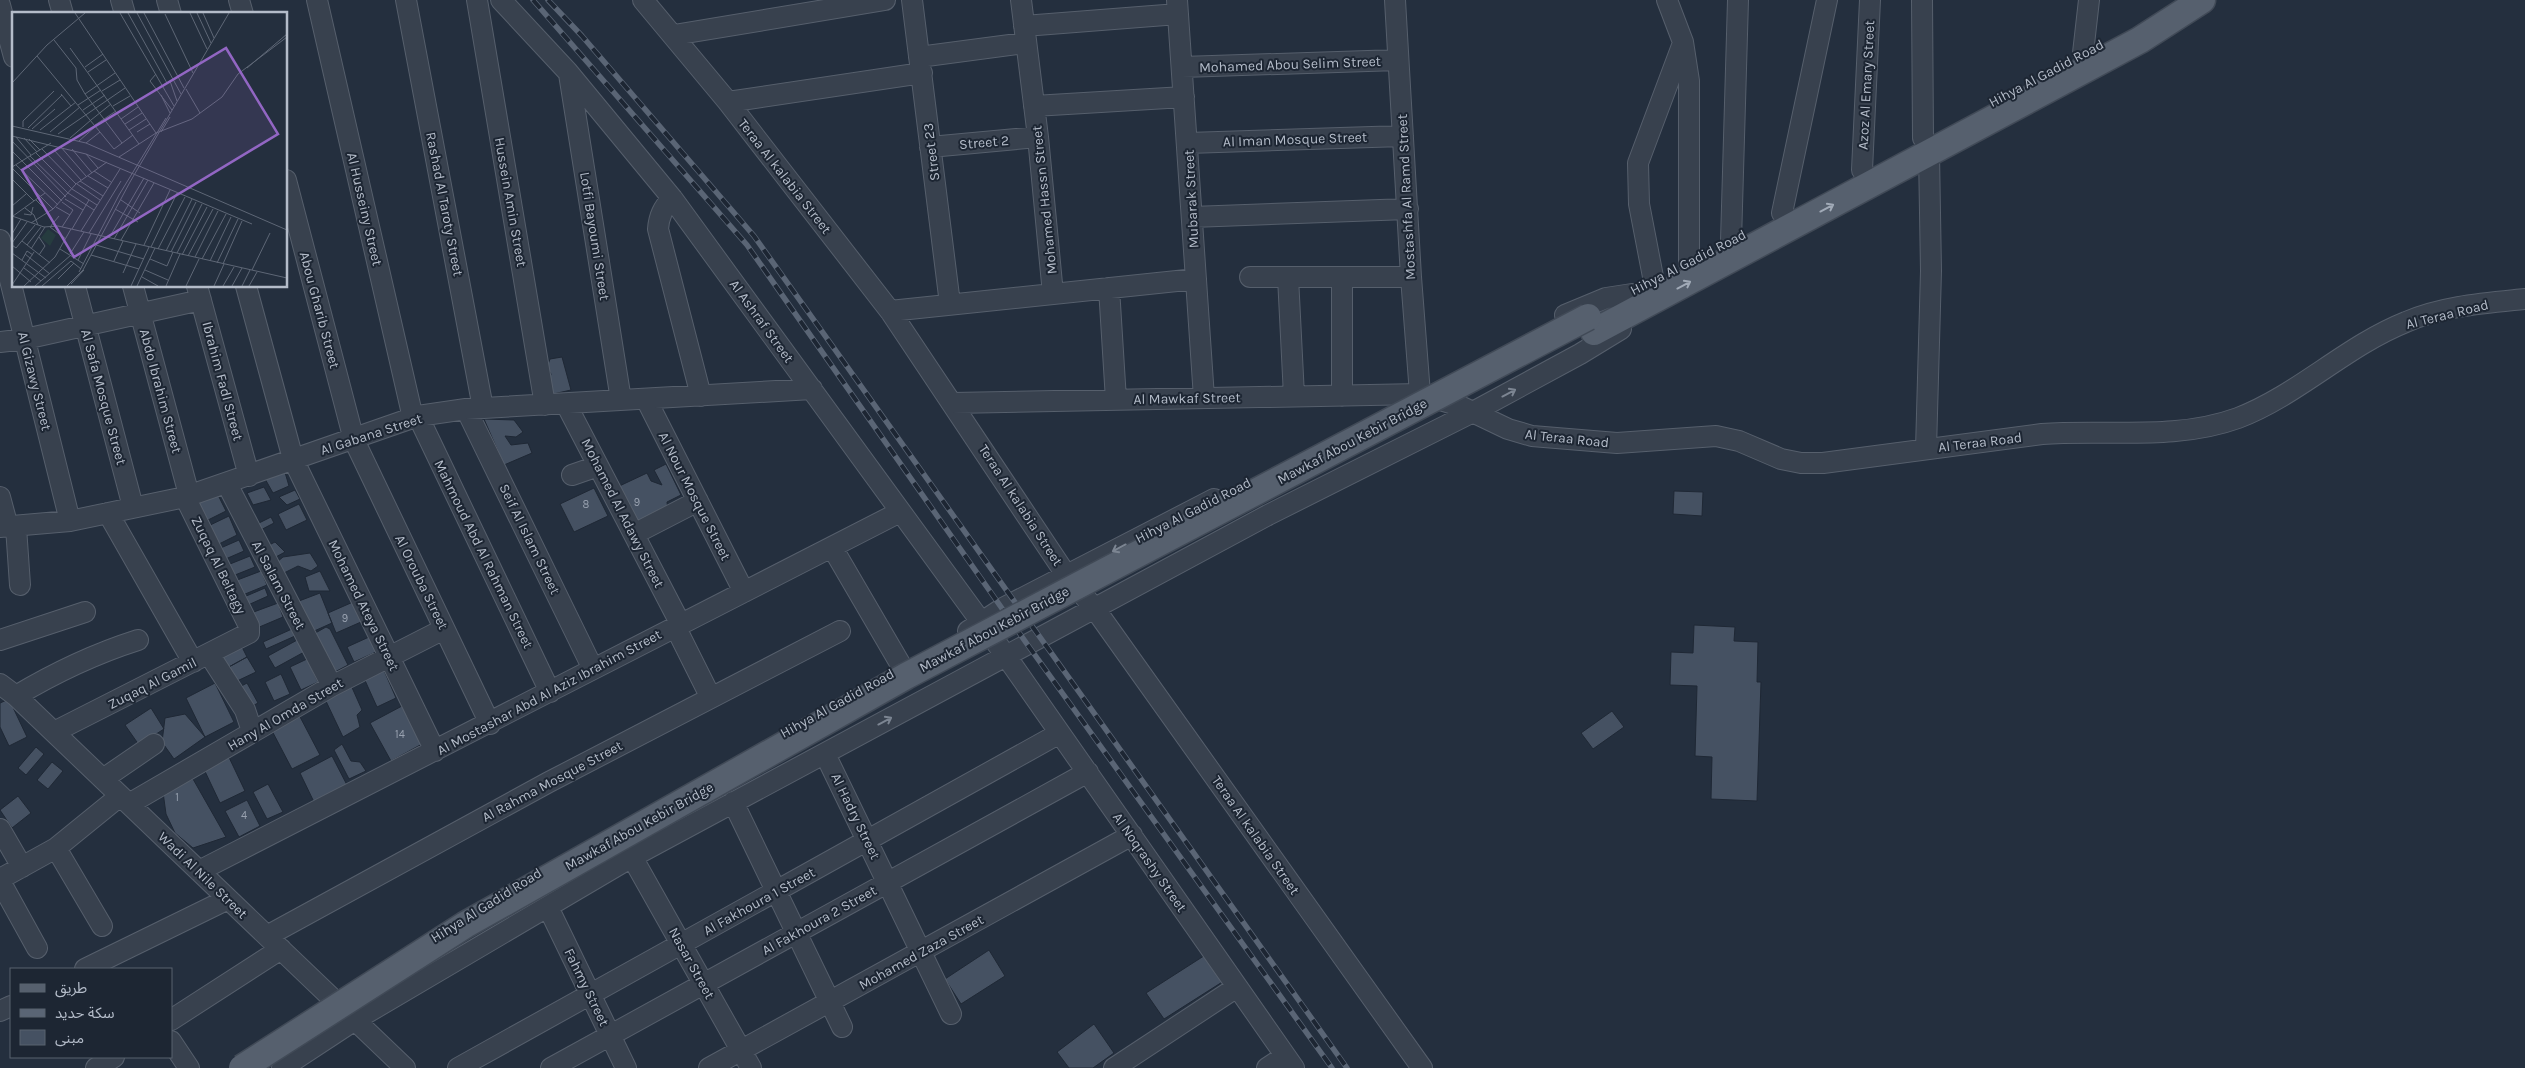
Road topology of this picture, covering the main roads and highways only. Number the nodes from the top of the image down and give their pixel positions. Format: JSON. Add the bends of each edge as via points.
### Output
{"nodes":[{"id":1,"x":2194,"y":5,"type":"edge"},
{"id":2,"x":1926,"y":146,"type":"junction"},
{"id":3,"x":1642,"y":295,"type":"junction"},
{"id":4,"x":1591,"y":325,"type":"junction"},
{"id":5,"x":242,"y":1068,"type":"edge"},
{"id":6,"x":269,"y":1068,"type":"edge"}],
"edges":[{"from":1,"to":2,"type":"main road","name":"Hihya Al Gadid Road","via":[[2140,40]]},
{"from":1,"to":2,"type":"main road","name":"Hihya Al Gadid Road","via":[[2134,28],[2084,53]]},
{"from":3,"to":2,"type":"main road","name":"Hihya Al Gadid Road","one_way":true},
{"from":2,"to":3,"type":"main road","name":"Hihya Al Gadid Road","via":[[1862,170],[1689,263]]},
{"from":3,"to":4,"type":"main road","name":"Mawkaf Abou Kebir Bridge"},
{"from":4,"to":5,"type":"main road","name":"Mawkaf Abou Kebir Bridge","bridge":true,"via":[[906,676],[464,924]]},
{"from":4,"to":6,"type":"main road","name":"Mawkaf Abou Kebir Bridge","via":[[913,689],[472,938]]}]}
